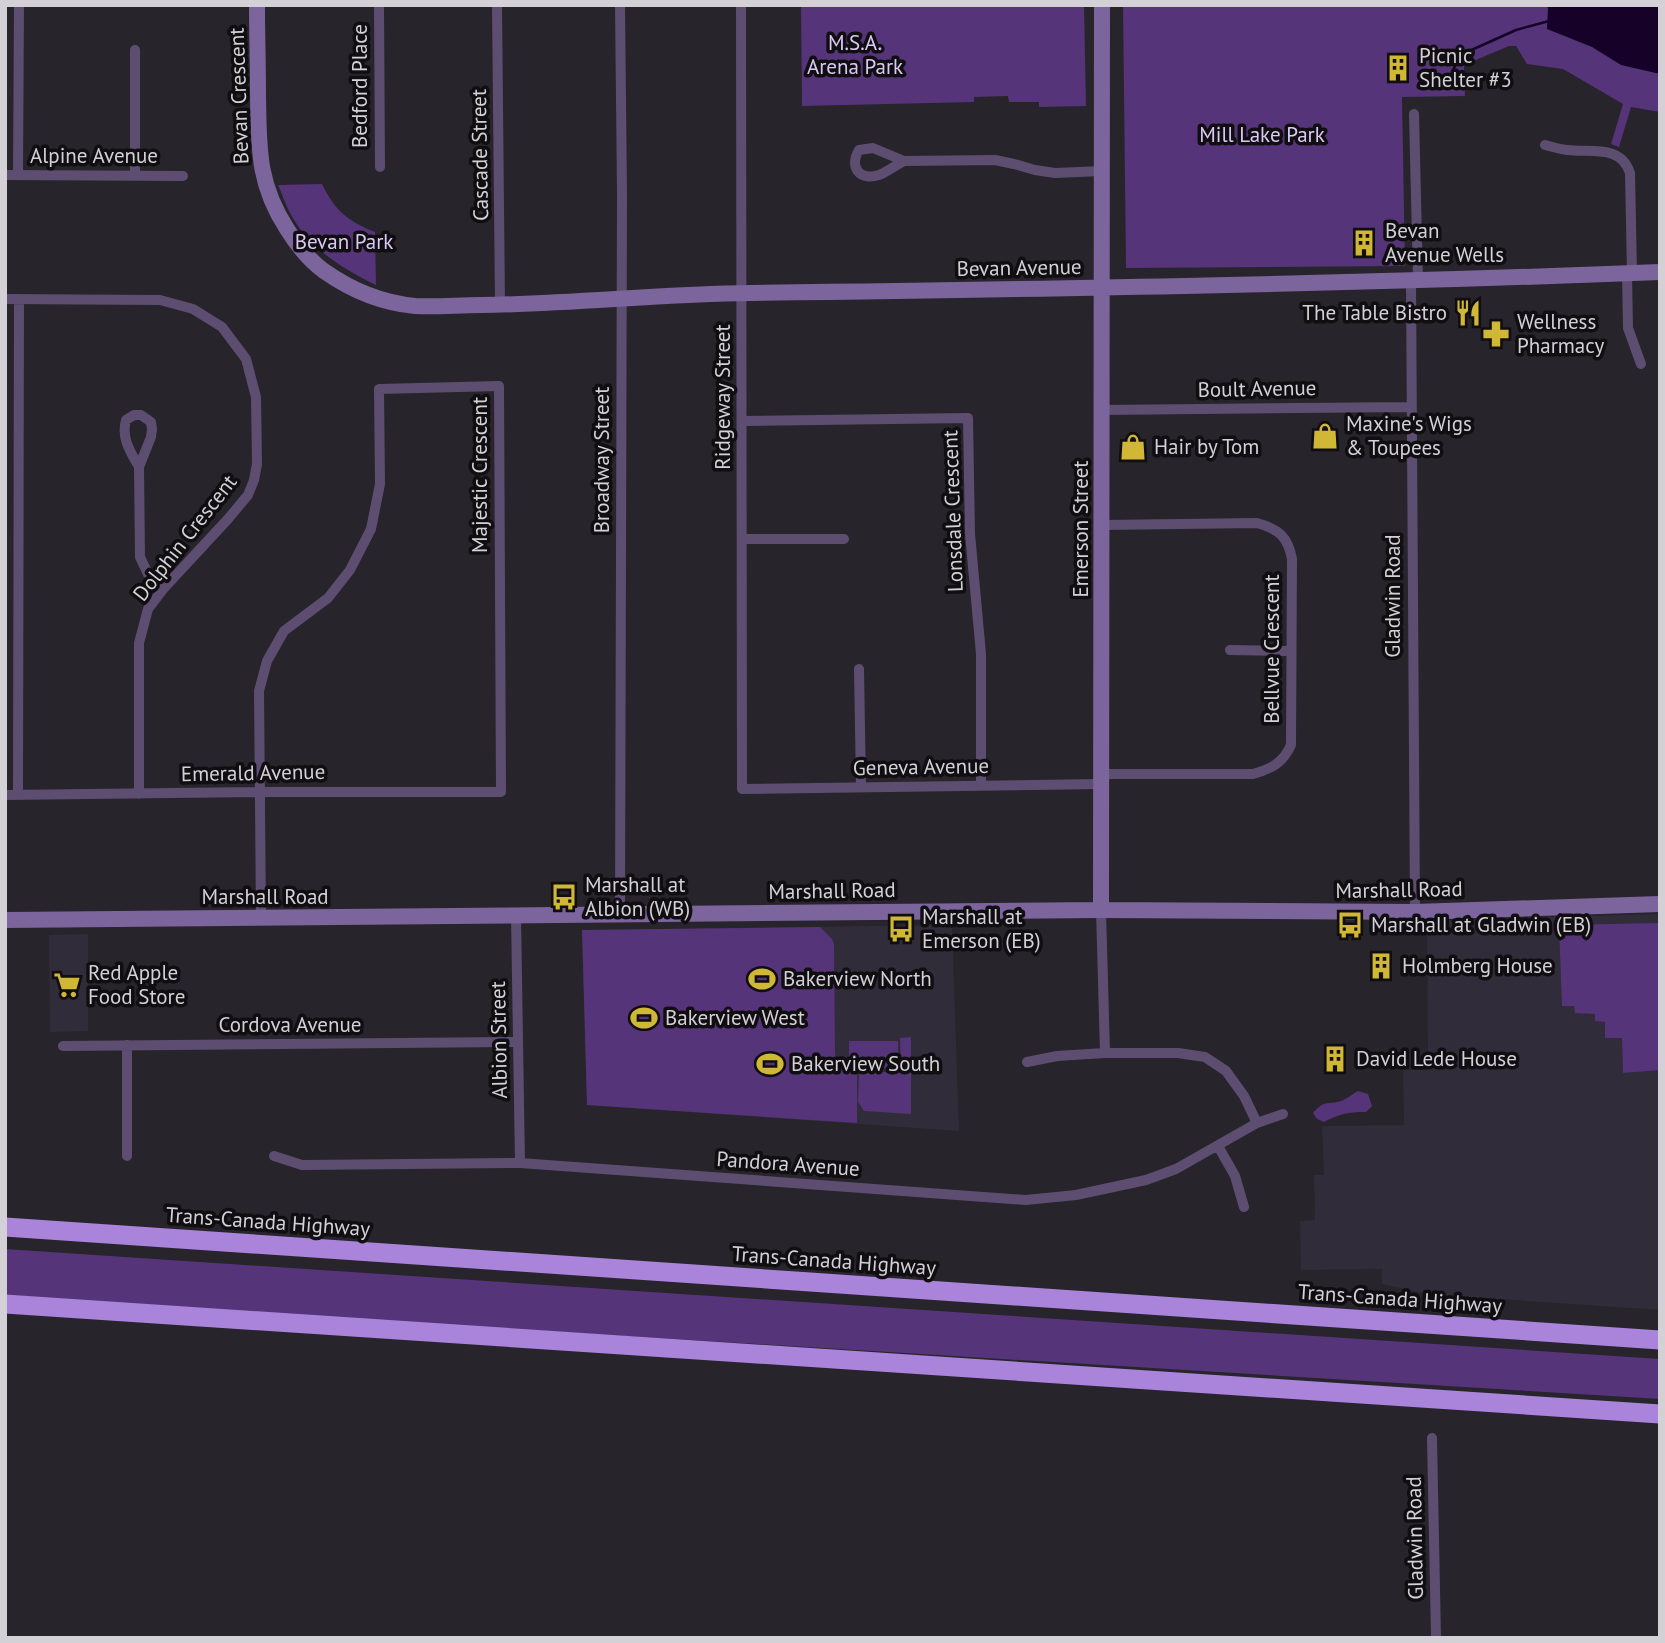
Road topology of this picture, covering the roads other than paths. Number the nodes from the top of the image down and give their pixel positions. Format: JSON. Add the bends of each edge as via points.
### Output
{"nodes":[{"id":1,"x":19,"y":5,"type":"edge"},
{"id":2,"x":257,"y":5,"type":"edge"},
{"id":3,"x":379,"y":5,"type":"edge"},
{"id":4,"x":497,"y":5,"type":"edge"},
{"id":5,"x":620,"y":5,"type":"edge"},
{"id":6,"x":741,"y":5,"type":"edge"},
{"id":7,"x":1102,"y":5,"type":"edge"},
{"id":8,"x":135,"y":50,"type":"dead end"},
{"id":9,"x":1414,"y":114,"type":"dead end"},
{"id":10,"x":1545,"y":145,"type":"dead end"},
{"id":11,"x":904,"y":161,"type":"dead end"},
{"id":12,"x":380,"y":167,"type":"dead end"},
{"id":13,"x":1102,"y":172,"type":"junction"},
{"id":14,"x":5,"y":175,"type":"edge"},
{"id":15,"x":18,"y":175,"type":"junction"},
{"id":16,"x":135,"y":176,"type":"junction"},
{"id":17,"x":183,"y":176,"type":"dead end"},
{"id":18,"x":1660,"y":272,"type":"edge"},
{"id":19,"x":1630,"y":273,"type":"junction"},
{"id":20,"x":1414,"y":281,"type":"junction"},
{"id":21,"x":1102,"y":288,"type":"junction"},
{"id":22,"x":743,"y":293,"type":"junction"},
{"id":23,"x":621,"y":298,"type":"junction"},
{"id":24,"x":5,"y":299,"type":"edge"},
{"id":25,"x":19,"y":299,"type":"junction"},
{"id":26,"x":379,"y":299,"type":"joint"},
{"id":27,"x":500,"y":305,"type":"junction"},
{"id":28,"x":1641,"y":365,"type":"dead end"},
{"id":29,"x":1411,"y":407,"type":"junction"},
{"id":30,"x":1102,"y":410,"type":"junction"},
{"id":31,"x":743,"y":421,"type":"junction"},
{"id":32,"x":139,"y":467,"type":"dead end"},
{"id":33,"x":1102,"y":525,"type":"junction"},
{"id":34,"x":844,"y":538,"type":"dead end"},
{"id":35,"x":743,"y":539,"type":"junction"},
{"id":36,"x":164,"y":588,"type":"junction"},
{"id":37,"x":1230,"y":650,"type":"dead end"},
{"id":38,"x":1290,"y":651,"type":"junction"},
{"id":39,"x":859,"y":669,"type":"dead end"},
{"id":40,"x":1100,"y":779,"type":"junction"},
{"id":41,"x":981,"y":786,"type":"junction"},
{"id":42,"x":861,"y":787,"type":"junction"},
{"id":43,"x":742,"y":789,"type":"joint"},
{"id":44,"x":260,"y":792,"type":"junction"},
{"id":45,"x":501,"y":792,"type":"joint"},
{"id":46,"x":139,"y":794,"type":"junction"},
{"id":47,"x":5,"y":795,"type":"edge"},
{"id":48,"x":18,"y":795,"type":"junction"},
{"id":49,"x":1660,"y":904,"type":"edge"},
{"id":50,"x":1101,"y":910,"type":"junction"},
{"id":51,"x":1415,"y":912,"type":"junction"},
{"id":52,"x":620,"y":915,"type":"junction"},
{"id":53,"x":516,"y":916,"type":"junction"},
{"id":54,"x":261,"y":918,"type":"junction"},
{"id":55,"x":5,"y":920,"type":"edge"},
{"id":56,"x":518,"y":1042,"type":"junction"},
{"id":57,"x":127,"y":1045,"type":"junction"},
{"id":58,"x":62,"y":1046,"type":"dead end"},
{"id":59,"x":1105,"y":1053,"type":"junction"},
{"id":60,"x":1027,"y":1062,"type":"dead end"},
{"id":61,"x":1283,"y":1114,"type":"dead end"},
{"id":62,"x":1257,"y":1123,"type":"junction"},
{"id":63,"x":1218,"y":1146,"type":"junction"},
{"id":64,"x":127,"y":1156,"type":"dead end"},
{"id":65,"x":274,"y":1156,"type":"dead end"},
{"id":66,"x":520,"y":1163,"type":"junction"},
{"id":67,"x":1244,"y":1207,"type":"dead end"},
{"id":68,"x":5,"y":1227,"type":"edge"},
{"id":69,"x":5,"y":1304,"type":"edge"},
{"id":70,"x":1660,"y":1340,"type":"edge"},
{"id":71,"x":1660,"y":1413,"type":"edge"},
{"id":72,"x":1432,"y":1438,"type":"dead end"},
{"id":73,"x":1436,"y":1638,"type":"edge"}],
"edges":[{"from":1,"to":15,"type":"street"},
{"from":2,"to":26,"type":"main road","name":"Bevan Crescent","via":[[259,150],[271,201],[298,246],[321,269],[348,287]]},
{"from":3,"to":12,"type":"street","name":"Bedford Place"},
{"from":4,"to":27,"type":"street","name":"Cascade Street"},
{"from":5,"to":23,"type":"street","name":"Broadway Street"},
{"from":6,"to":22,"type":"street","name":"Ridgeway Street"},
{"from":7,"to":13,"type":"main road","name":"Emerson Street"},
{"from":8,"to":16,"type":"street"},
{"from":9,"to":20,"type":"street","name":"Gladwin Road"},
{"from":10,"to":19,"type":"street","via":[[1605,151],[1628,165]]},
{"from":11,"to":13,"type":"street","via":[[995,160],[1055,173]]},
{"from":13,"to":21,"type":"main road","name":"Emerson Street"},
{"from":14,"to":15,"type":"street","name":"Alpine Avenue"},
{"from":15,"to":16,"type":"street","name":"Alpine Avenue"},
{"from":16,"to":17,"type":"street","name":"Alpine Avenue"},
{"from":18,"to":19,"type":"main road","name":"Bevan Avenue"},
{"from":19,"to":20,"type":"main road","name":"Bevan Avenue"},
{"from":19,"to":28,"type":"street","via":[[1628,328]]},
{"from":20,"to":21,"type":"main road","name":"Bevan Avenue"},
{"from":20,"to":29,"type":"street","name":"Gladwin Road"},
{"from":21,"to":22,"type":"main road","name":"Bevan Avenue"},
{"from":21,"to":30,"type":"main road","name":"Emerson Street"},
{"from":22,"to":23,"type":"main road","name":"Bevan Avenue"},
{"from":22,"to":31,"type":"street","name":"Ridgeway Street"},
{"from":23,"to":27,"type":"main road","name":"Bevan Avenue"},
{"from":23,"to":52,"type":"street","name":"Broadway Street"},
{"from":24,"to":25,"type":"street","name":"Dolphin Crescent"},
{"from":25,"to":36,"type":"street","name":"Dolphin Crescent","via":[[160,300],[193,309],[222,327],[246,359],[256,397],[254,481],[228,519]]},
{"from":25,"to":48,"type":"street"},
{"from":26,"to":27,"type":"main road","name":"Bevan Avenue","via":[[416,306]]},
{"from":29,"to":30,"type":"street","name":"Boult Avenue"},
{"from":29,"to":51,"type":"street","name":"Gladwin Road"},
{"from":30,"to":33,"type":"main road","name":"Emerson Street"},
{"from":31,"to":35,"type":"street","name":"Ridgeway Street"},
{"from":31,"to":41,"type":"street","name":"Lonsdale Crescent","via":[[968,418],[970,534],[981,654]]},
{"from":32,"to":36,"type":"street","via":[[140,557],[148,574]]},
{"from":33,"to":38,"type":"street","name":"Bellvue Crescent","via":[[1257,523],[1271,527],[1289,547],[1292,559]]},
{"from":33,"to":40,"type":"main road","name":"Emerson Street"},
{"from":34,"to":35,"type":"street"},
{"from":35,"to":43,"type":"street","name":"Ridgeway Street"},
{"from":36,"to":46,"type":"street","name":"Dolphin Crescent","via":[[148,609],[139,643]]},
{"from":37,"to":38,"type":"street"},
{"from":38,"to":40,"type":"street","name":"Bellvue Crescent","via":[[1291,745],[1279,763],[1253,774]]},
{"from":39,"to":42,"type":"street"},
{"from":40,"to":41,"type":"street","name":"Geneva Avenue"},
{"from":40,"to":50,"type":"main road","name":"Emerson Street"},
{"from":41,"to":42,"type":"street","name":"Geneva Avenue"},
{"from":42,"to":43,"type":"street","name":"Geneva Avenue"},
{"from":44,"to":45,"type":"street","name":"Emerald Avenue"},
{"from":44,"to":45,"type":"street","name":"Majestic Crescent","via":[[259,691],[267,661],[284,631],[328,598],[350,570],[371,529],[380,484],[379,388],[499,386]]},
{"from":44,"to":46,"type":"street","name":"Emerald Avenue"},
{"from":44,"to":54,"type":"street","name":"Majestic Crescent"},
{"from":46,"to":48,"type":"street","name":"Emerald Avenue"},
{"from":47,"to":48,"type":"street","name":"Emerald Avenue"},
{"from":49,"to":51,"type":"main road","name":"Marshall Road"},
{"from":50,"to":51,"type":"main road","name":"Marshall Road"},
{"from":50,"to":52,"type":"main road","name":"Marshall Road"},
{"from":50,"to":59,"type":"street","name":"Emerson Street"},
{"from":52,"to":53,"type":"main road","name":"Marshall Road"},
{"from":53,"to":54,"type":"main road","name":"Marshall Road"},
{"from":53,"to":56,"type":"street","name":"Albion Street"},
{"from":54,"to":55,"type":"main road","name":"Marshall Road"},
{"from":56,"to":57,"type":"street","name":"Cordova Avenue"},
{"from":56,"to":66,"type":"street","name":"Albion Street"},
{"from":57,"to":58,"type":"street","name":"Cordova Avenue"},
{"from":57,"to":64,"type":"street"},
{"from":59,"to":60,"type":"street"},
{"from":59,"to":62,"type":"street","via":[[1178,1053],[1205,1058],[1226,1071]]},
{"from":61,"to":62,"type":"street","name":"Pandora Avenue"},
{"from":62,"to":63,"type":"street","name":"Pandora Avenue"},
{"from":63,"to":66,"type":"street","name":"Pandora Avenue","via":[[1146,1180],[1026,1200]]},
{"from":63,"to":67,"type":"street","via":[[1235,1176]]},
{"from":65,"to":66,"type":"street","name":"Pandora Avenue","via":[[302,1164]]},
{"from":68,"to":70,"type":"highway","name":"Trans-Canada Highway"},
{"from":69,"to":71,"type":"highway"},
{"from":72,"to":73,"type":"street","name":"Gladwin Road"}]}
